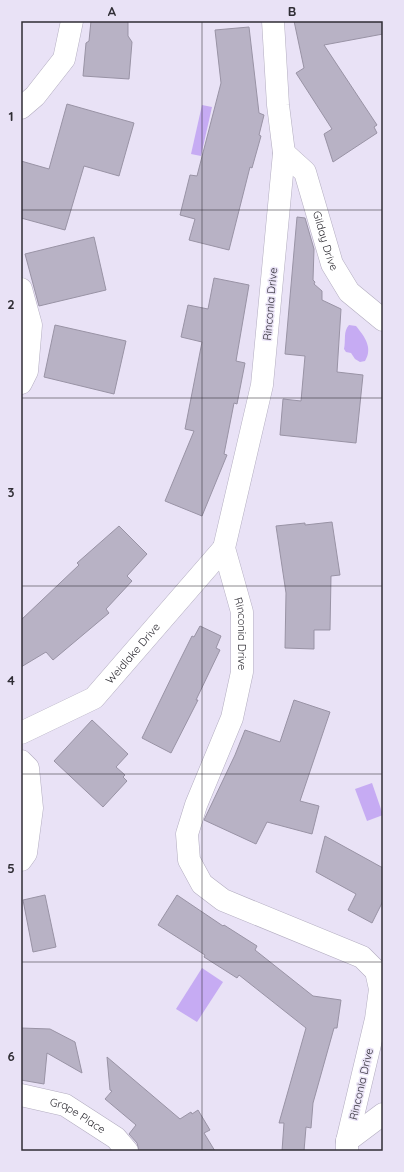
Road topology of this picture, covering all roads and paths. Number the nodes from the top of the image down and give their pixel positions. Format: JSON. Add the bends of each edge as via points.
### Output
{"nodes":[{"id":1,"x":72,"y":21,"type":"edge"},
{"id":2,"x":273,"y":21,"type":"edge"},
{"id":3,"x":21,"y":108,"type":"edge"},
{"id":4,"x":284,"y":153,"type":"junction"},
{"id":5,"x":21,"y":289,"type":"edge"},
{"id":6,"x":383,"y":320,"type":"edge"},
{"id":7,"x":21,"y":383,"type":"edge"},
{"id":8,"x":224,"y":548,"type":"junction"},
{"id":9,"x":21,"y":733,"type":"edge"},
{"id":10,"x":21,"y":760,"type":"edge"},
{"id":11,"x":21,"y":860,"type":"edge"},
{"id":12,"x":21,"y":1095,"type":"edge"},
{"id":13,"x":383,"y":1114,"type":"edge"},
{"id":14,"x":347,"y":1146,"type":"edge"},
{"id":15,"x":126,"y":1151,"type":"edge"}],
"edges":[{"from":1,"to":3,"type":"street","via":[[64,59],[35,96]]},
{"from":2,"to":4,"type":"street","name":"Rinconia Drive"},
{"from":4,"to":6,"type":"street","name":"Gilday Drive","via":[[305,172],[332,264],[349,292]]},
{"from":4,"to":8,"type":"street","name":"Rinconia Drive","via":[[262,385]]},
{"from":5,"to":7,"type":"street","via":[[31,325],[27,371]]},
{"from":8,"to":9,"type":"street","name":"Weidlake Drive","via":[[94,698]]},
{"from":8,"to":14,"type":"street","name":"Rinconia Drive","via":[[242,612],[242,672],[232,718],[196,805],[187,834],[188,860],[202,884],[223,900],[362,957],[376,971],[380,990],[376,1020]]},
{"from":10,"to":11,"type":"street","via":[[28,768],[32,808],[26,853]]},
{"from":12,"to":15,"type":"street","name":"Grape Place","via":[[65,1105],[116,1138]]},
{"from":13,"to":14,"type":"street"}]}
